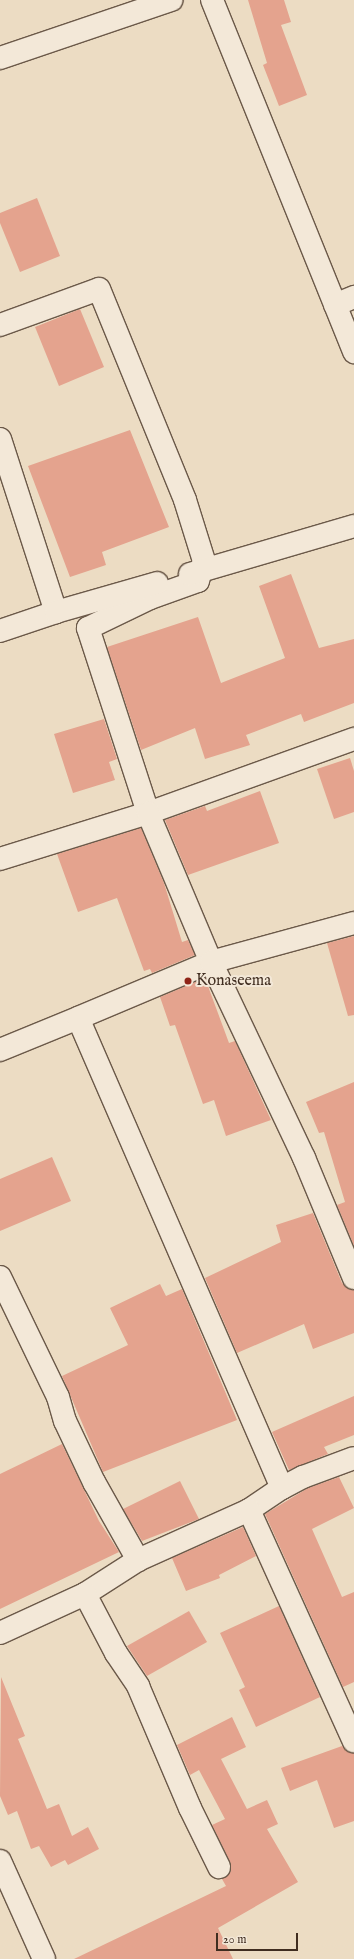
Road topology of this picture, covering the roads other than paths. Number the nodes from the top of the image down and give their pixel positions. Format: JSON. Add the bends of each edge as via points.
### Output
{"nodes":[{"id":1,"x":171,"y":0,"type":"edge"},
{"id":2,"x":212,"y":0,"type":"edge"},
{"id":3,"x":0,"y":58,"type":"edge"},
{"id":4,"x":345,"y":301,"type":"edge"},
{"id":5,"x":0,"y":325,"type":"edge"},
{"id":6,"x":354,"y":352,"type":"edge"},
{"id":7,"x":1,"y":445,"type":"edge"},
{"id":8,"x":354,"y":526,"type":"edge"},
{"id":9,"x":201,"y":571,"type":"junction"},
{"id":10,"x":56,"y":612,"type":"junction"},
{"id":11,"x":0,"y":631,"type":"edge"},
{"id":12,"x":354,"y":739,"type":"edge"},
{"id":13,"x":148,"y":813,"type":"junction"},
{"id":14,"x":0,"y":859,"type":"edge"},
{"id":15,"x":354,"y":923,"type":"edge"},
{"id":16,"x":211,"y":962,"type":"junction"},
{"id":17,"x":78,"y":1018,"type":"junction"},
{"id":18,"x":0,"y":1050,"type":"edge"},
{"id":19,"x":0,"y":1277,"type":"edge"},
{"id":20,"x":354,"y":1278,"type":"edge"},
{"id":21,"x":354,"y":1458,"type":"edge"},
{"id":22,"x":282,"y":1488,"type":"junction"},
{"id":23,"x":249,"y":1510,"type":"junction"},
{"id":24,"x":138,"y":1560,"type":"junction"},
{"id":25,"x":85,"y":1594,"type":"junction"},
{"id":26,"x":0,"y":1633,"type":"edge"},
{"id":27,"x":354,"y":1741,"type":"edge"},
{"id":28,"x":0,"y":1861,"type":"edge"},
{"id":29,"x":219,"y":1868,"type":"dead end"},
{"id":30,"x":44,"y":1959,"type":"edge"}],
"edges":[{"from":1,"to":3,"type":"street"},
{"from":2,"to":4,"type":"street"},
{"from":4,"to":6,"type":"street"},
{"from":5,"to":9,"type":"street","via":[[99,289],[185,500],[204,561]]},
{"from":7,"to":10,"type":"street"},
{"from":8,"to":9,"type":"street"},
{"from":9,"to":10,"type":"street"},
{"from":9,"to":13,"type":"street","via":[[198,581],[150,598],[88,628]]},
{"from":10,"to":11,"type":"street"},
{"from":12,"to":13,"type":"street"},
{"from":13,"to":14,"type":"street"},
{"from":13,"to":16,"type":"street"},
{"from":15,"to":16,"type":"street"},
{"from":16,"to":17,"type":"street"},
{"from":16,"to":20,"type":"street","via":[[304,1158]]},
{"from":17,"to":18,"type":"street"},
{"from":17,"to":22,"type":"street"},
{"from":19,"to":24,"type":"street","via":[[55,1390],[65,1421],[94,1482]]},
{"from":21,"to":22,"type":"street"},
{"from":22,"to":23,"type":"street"},
{"from":23,"to":24,"type":"street"},
{"from":23,"to":27,"type":"street"},
{"from":24,"to":25,"type":"street"},
{"from":25,"to":26,"type":"street"},
{"from":25,"to":29,"type":"street","via":[[116,1653],[138,1686],[190,1808]]},
{"from":28,"to":30,"type":"street"}]}
